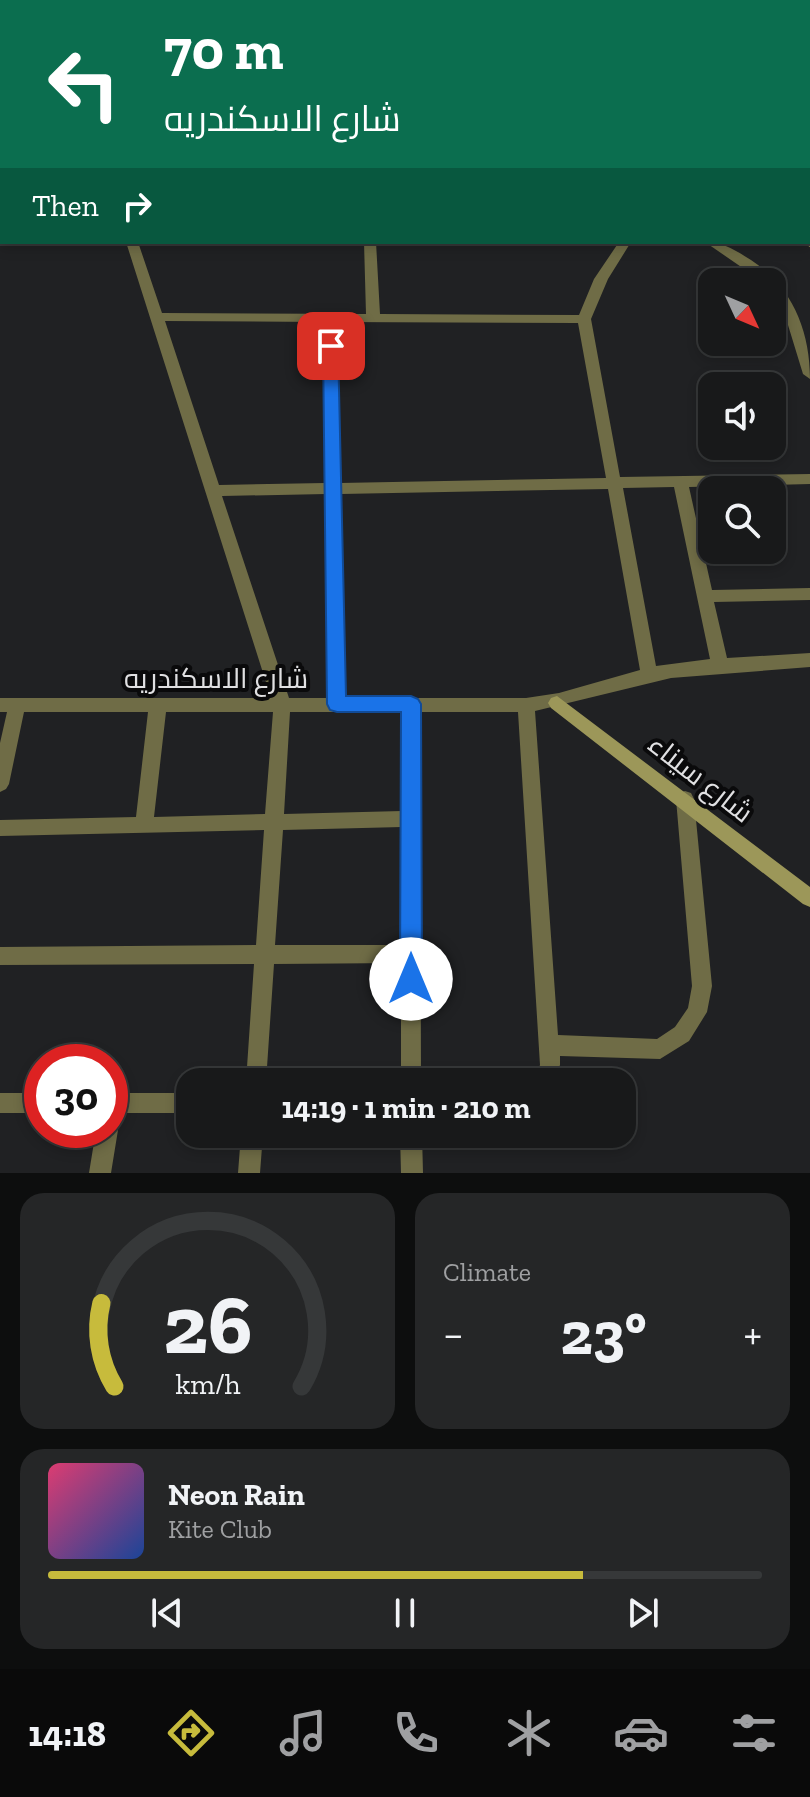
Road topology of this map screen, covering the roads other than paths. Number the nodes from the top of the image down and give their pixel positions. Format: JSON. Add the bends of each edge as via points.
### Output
{"nodes":[{"id":1,"x":133,"y":244,"type":"edge"},
{"id":2,"x":370,"y":244,"type":"edge"},
{"id":3,"x":624,"y":244,"type":"edge"},
{"id":4,"x":715,"y":244,"type":"edge"},
{"id":5,"x":158,"y":317,"type":"junction"},
{"id":6,"x":330,"y":318,"type":"junction"},
{"id":7,"x":373,"y":318,"type":"junction"},
{"id":8,"x":584,"y":319,"type":"junction"},
{"id":9,"x":810,"y":374,"type":"edge"},
{"id":10,"x":810,"y":479,"type":"edge"},
{"id":11,"x":680,"y":482,"type":"junction"},
{"id":12,"x":612,"y":483,"type":"junction"},
{"id":13,"x":333,"y":489,"type":"junction"},
{"id":14,"x":211,"y":491,"type":"junction"},
{"id":15,"x":810,"y":594,"type":"edge"},
{"id":16,"x":704,"y":596,"type":"junction"},
{"id":17,"x":810,"y":660,"type":"edge"},
{"id":18,"x":720,"y":665,"type":"junction"},
{"id":19,"x":649,"y":674,"type":"junction"},
{"id":20,"x":557,"y":703,"type":"junction"},
{"id":21,"x":158,"y":704,"type":"junction"},
{"id":22,"x":282,"y":704,"type":"junction"},
{"id":23,"x":337,"y":704,"type":"junction"},
{"id":24,"x":411,"y":704,"type":"junction"},
{"id":25,"x":8,"y":705,"type":"edge"},
{"id":26,"x":526,"y":705,"type":"junction"},
{"id":27,"x":0,"y":784,"type":"edge"},
{"id":28,"x":685,"y":799,"type":"junction"},
{"id":29,"x":411,"y":819,"type":"junction"},
{"id":30,"x":274,"y":822,"type":"junction"},
{"id":31,"x":144,"y":825,"type":"junction"},
{"id":32,"x":0,"y":828,"type":"edge"},
{"id":33,"x":810,"y":898,"type":"edge"},
{"id":34,"x":265,"y":954,"type":"junction"},
{"id":35,"x":411,"y":954,"type":"junction"},
{"id":36,"x":0,"y":956,"type":"edge"},
{"id":37,"x":548,"y":1045,"type":"junction"},
{"id":38,"x":257,"y":1068,"type":"edge"},
{"id":39,"x":411,"y":1068,"type":"edge"},
{"id":40,"x":549,"y":1068,"type":"edge"},
{"id":41,"x":0,"y":1103,"type":"edge"},
{"id":42,"x":24,"y":1103,"type":"edge"},
{"id":43,"x":176,"y":1104,"type":"edge"},
{"id":44,"x":128,"y":1105,"type":"edge"},
{"id":45,"x":104,"y":1148,"type":"edge"},
{"id":46,"x":251,"y":1148,"type":"edge"},
{"id":47,"x":411,"y":1148,"type":"edge"},
{"id":48,"x":100,"y":1173,"type":"edge"},
{"id":49,"x":249,"y":1173,"type":"edge"},
{"id":50,"x":412,"y":1173,"type":"edge"}],
"edges":[{"from":1,"to":5,"type":"street"},
{"from":2,"to":7,"type":"street"},
{"from":3,"to":8,"type":"street"},
{"from":4,"to":9,"type":"street","via":[[755,265],[772,281],[789,307]]},
{"from":5,"to":6,"type":"street"},
{"from":5,"to":14,"type":"street"},
{"from":6,"to":7,"type":"street"},
{"from":6,"to":13,"type":"street"},
{"from":7,"to":8,"type":"street"},
{"from":8,"to":12,"type":"street"},
{"from":10,"to":11,"type":"street"},
{"from":11,"to":12,"type":"street"},
{"from":11,"to":16,"type":"street"},
{"from":12,"to":13,"type":"street"},
{"from":12,"to":19,"type":"street"},
{"from":13,"to":14,"type":"street"},
{"from":13,"to":23,"type":"street"},
{"from":14,"to":22,"type":"street"},
{"from":15,"to":16,"type":"street"},
{"from":16,"to":18,"type":"street"},
{"from":17,"to":18,"type":"street","name":"شارع الاسكندريه"},
{"from":18,"to":19,"type":"street","name":"شارع الاسكندريه"},
{"from":19,"to":20,"type":"street","name":"شارع الاسكندريه"},
{"from":20,"to":26,"type":"street","name":"شارع الاسكندريه"},
{"from":20,"to":28,"type":"street","name":"شارع سيناء"},
{"from":21,"to":22,"type":"street","name":"شارع الاسكندريه"},
{"from":21,"to":25,"type":"street","name":"شارع الاسكندريه"},
{"from":21,"to":31,"type":"street"},
{"from":22,"to":23,"type":"street","name":"شارع الاسكندريه"},
{"from":22,"to":30,"type":"street"},
{"from":23,"to":24,"type":"street","name":"شارع الاسكندريه"},
{"from":24,"to":26,"type":"street","name":"شارع الاسكندريه"},
{"from":24,"to":29,"type":"street"},
{"from":25,"to":27,"type":"street"},
{"from":26,"to":37,"type":"street"},
{"from":28,"to":33,"type":"street","name":"شارع سيناء"},
{"from":28,"to":37,"type":"street","via":[[702,986],[697,1012],[682,1034],[660,1049]]},
{"from":29,"to":30,"type":"street"},
{"from":29,"to":35,"type":"street"},
{"from":30,"to":31,"type":"street"},
{"from":30,"to":34,"type":"street"},
{"from":31,"to":32,"type":"street"},
{"from":34,"to":35,"type":"street"},
{"from":34,"to":36,"type":"street"},
{"from":34,"to":38,"type":"street"},
{"from":35,"to":39,"type":"street"},
{"from":37,"to":40,"type":"street"},
{"from":41,"to":42,"type":"street"},
{"from":43,"to":44,"type":"street"},
{"from":45,"to":48,"type":"street"},
{"from":46,"to":49,"type":"street"},
{"from":47,"to":50,"type":"street"}]}
